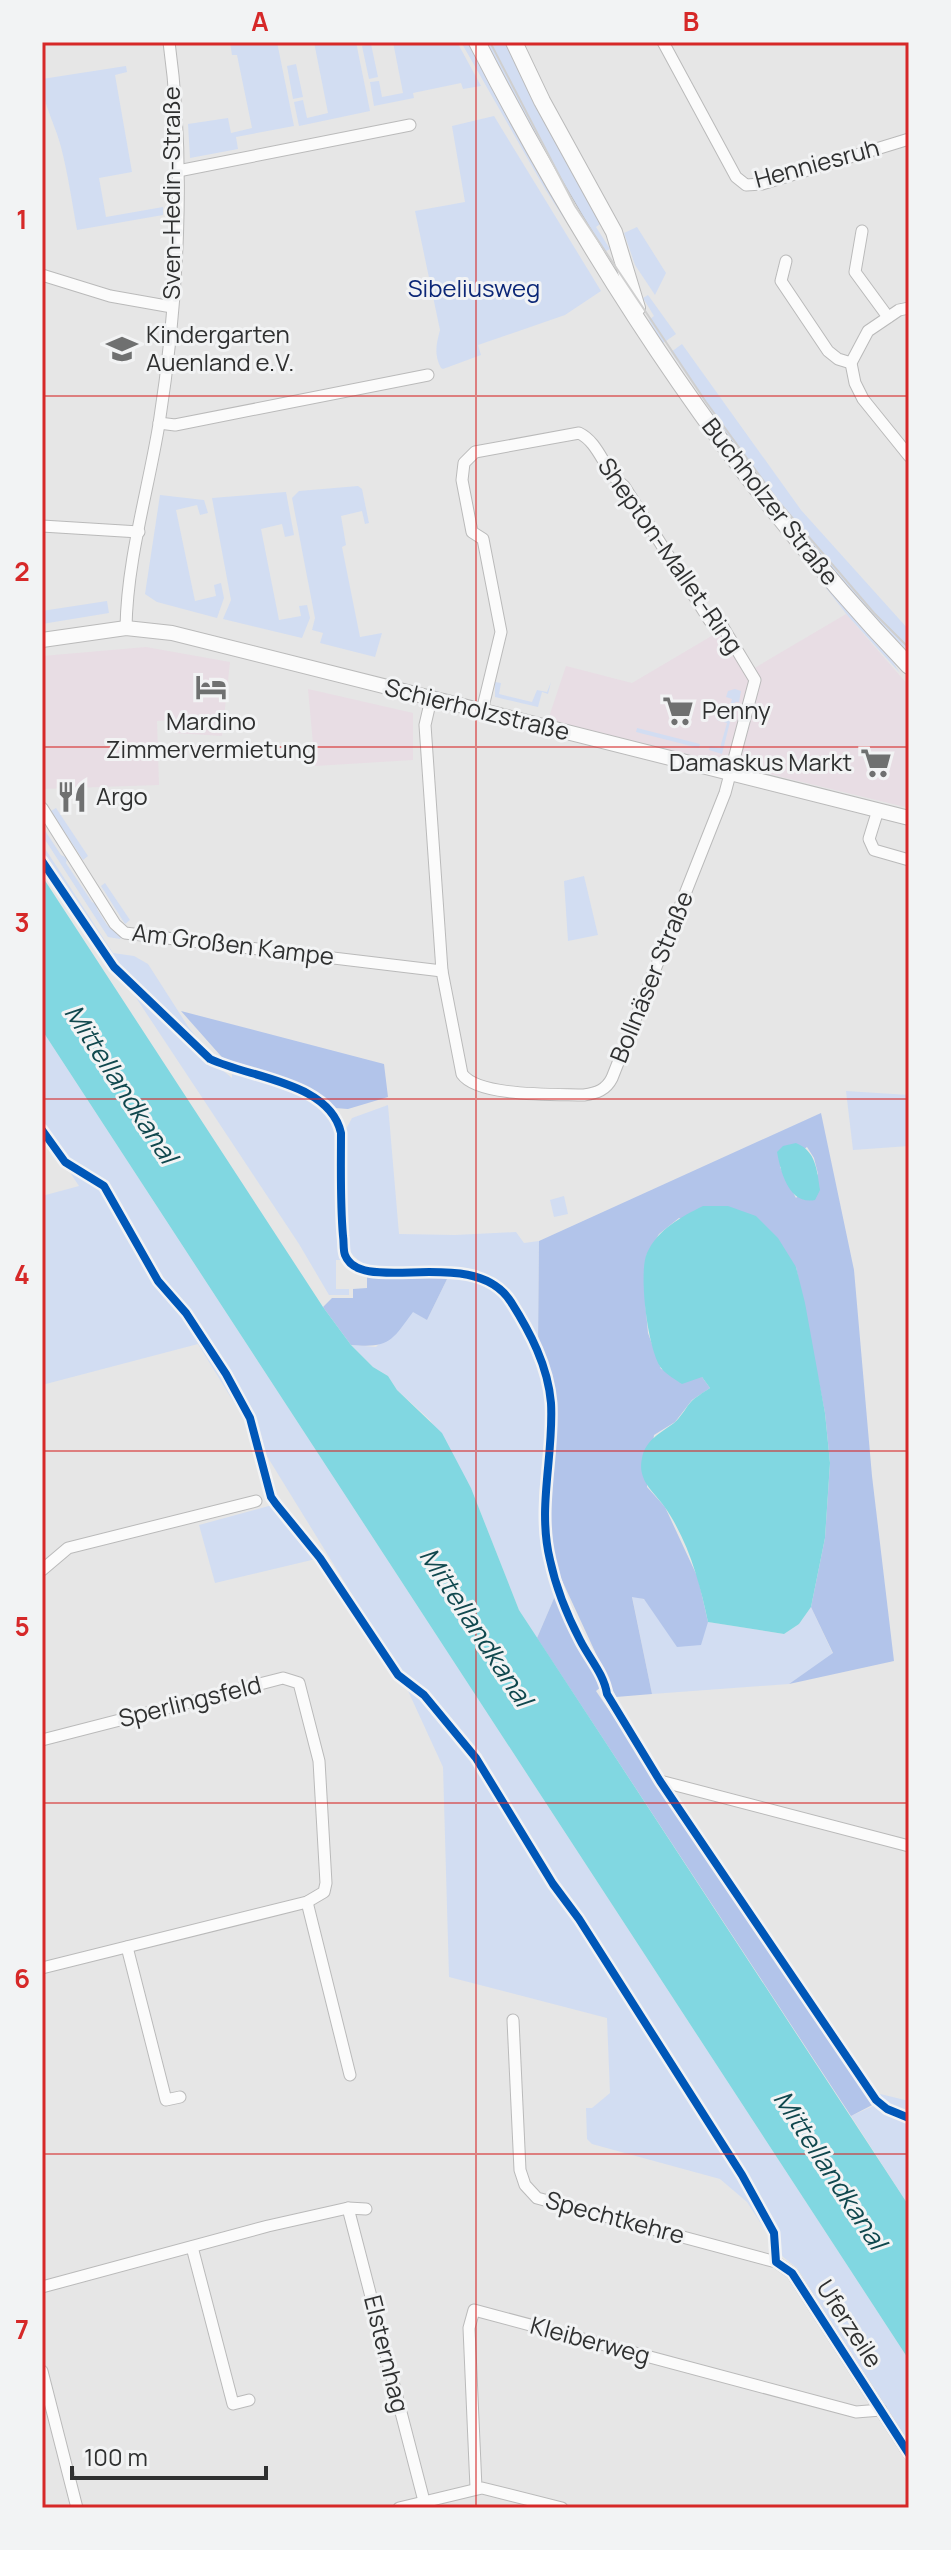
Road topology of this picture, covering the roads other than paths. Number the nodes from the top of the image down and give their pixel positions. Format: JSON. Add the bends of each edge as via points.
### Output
{"nodes":[{"id":1,"x":169,"y":42,"type":"edge"},
{"id":2,"x":477,"y":42,"type":"edge"},
{"id":3,"x":514,"y":42,"type":"edge"},
{"id":4,"x":680,"y":42,"type":"edge"},
{"id":5,"x":665,"y":45,"type":"edge"},
{"id":6,"x":410,"y":125,"type":"dead end"},
{"id":7,"x":909,"y":139,"type":"edge"},
{"id":8,"x":178,"y":171,"type":"junction"},
{"id":9,"x":862,"y":231,"type":"dead end"},
{"id":10,"x":786,"y":261,"type":"dead end"},
{"id":11,"x":42,"y":275,"type":"edge"},
{"id":12,"x":172,"y":307,"type":"junction"},
{"id":13,"x":909,"y":308,"type":"edge"},
{"id":14,"x":888,"y":317,"type":"junction"},
{"id":15,"x":642,"y":330,"type":"junction"},
{"id":16,"x":851,"y":363,"type":"junction"},
{"id":17,"x":428,"y":375,"type":"dead end"},
{"id":18,"x":159,"y":423,"type":"junction"},
{"id":19,"x":909,"y":456,"type":"edge"},
{"id":20,"x":42,"y":526,"type":"edge"},
{"id":21,"x":139,"y":532,"type":"junction"},
{"id":22,"x":126,"y":628,"type":"junction"},
{"id":23,"x":42,"y":640,"type":"edge"},
{"id":24,"x":909,"y":666,"type":"edge"},
{"id":25,"x":431,"y":699,"type":"junction"},
{"id":26,"x":482,"y":711,"type":"junction"},
{"id":27,"x":731,"y":774,"type":"junction"},
{"id":28,"x":42,"y":808,"type":"edge"},
{"id":29,"x":878,"y":810,"type":"junction"},
{"id":30,"x":909,"y":818,"type":"edge"},
{"id":31,"x":909,"y":860,"type":"edge"},
{"id":32,"x":442,"y":971,"type":"junction"},
{"id":33,"x":256,"y":1501,"type":"dead end"},
{"id":34,"x":42,"y":1570,"type":"edge"},
{"id":35,"x":42,"y":1740,"type":"edge"},
{"id":36,"x":660,"y":1781,"type":"dead end"},
{"id":37,"x":909,"y":1846,"type":"edge"},
{"id":38,"x":307,"y":1902,"type":"junction"},
{"id":39,"x":127,"y":1947,"type":"junction"},
{"id":40,"x":42,"y":1968,"type":"edge"},
{"id":41,"x":513,"y":2020,"type":"dead end"},
{"id":42,"x":350,"y":2075,"type":"dead end"},
{"id":43,"x":180,"y":2097,"type":"dead end"},
{"id":44,"x":348,"y":2208,"type":"junction"},
{"id":45,"x":366,"y":2209,"type":"dead end"},
{"id":46,"x":192,"y":2247,"type":"junction"},
{"id":47,"x":776,"y":2262,"type":"joint"},
{"id":48,"x":42,"y":2287,"type":"edge"},
{"id":49,"x":42,"y":2371,"type":"edge"},
{"id":50,"x":249,"y":2400,"type":"dead end"},
{"id":51,"x":881,"y":2410,"type":"junction"},
{"id":52,"x":55,"y":2427,"type":"junction"},
{"id":53,"x":42,"y":2431,"type":"edge"},
{"id":54,"x":909,"y":2454,"type":"edge"},
{"id":55,"x":476,"y":2488,"type":"junction"},
{"id":56,"x":424,"y":2501,"type":"junction"},
{"id":57,"x":77,"y":2508,"type":"edge"},
{"id":58,"x":399,"y":2508,"type":"edge"},
{"id":59,"x":562,"y":2508,"type":"edge"}],
"edges":[{"from":1,"to":8,"type":"street","name":"Sven-Hedin-Straße"},
{"from":2,"to":15,"type":"main road","name":"Buchholzer Straße"},
{"from":3,"to":15,"type":"main road","name":"Buchholzer Straße","via":[[614,232]]},
{"from":4,"to":5,"type":"street"},
{"from":5,"to":7,"type":"street","name":"Henniesruh","via":[[736,177],[746,185]]},
{"from":6,"to":8,"type":"street"},
{"from":8,"to":12,"type":"street","name":"Sven-Hedin-Straße"},
{"from":9,"to":14,"type":"street","via":[[855,272]]},
{"from":10,"to":16,"type":"street","via":[[781,281],[828,351]]},
{"from":11,"to":12,"type":"street","via":[[110,296]]},
{"from":12,"to":18,"type":"street","name":"Sven-Hedin-Straße"},
{"from":13,"to":14,"type":"street"},
{"from":14,"to":16,"type":"street","via":[[863,337]]},
{"from":15,"to":24,"type":"main road","name":"Buchholzer Straße","via":[[771,509]]},
{"from":16,"to":19,"type":"street","via":[[863,399]]},
{"from":17,"to":18,"type":"street","via":[[175,425]]},
{"from":18,"to":21,"type":"street","name":"Sven-Hedin-Straße"},
{"from":20,"to":21,"type":"street"},
{"from":21,"to":22,"type":"street","name":"Sven-Hedin-Straße"},
{"from":22,"to":23,"type":"street","name":"Schierholzstraße"},
{"from":22,"to":25,"type":"street","name":"Schierholzstraße","via":[[172,633]]},
{"from":25,"to":26,"type":"street","name":"Schierholzstraße"},
{"from":25,"to":32,"type":"street","name":"Bollnäser Straße","via":[[425,725]]},
{"from":26,"to":27,"type":"street","name":"Schierholzstraße"},
{"from":26,"to":27,"type":"street","name":"Shepton-Mallet-Ring","via":[[501,632],[483,539],[471,528],[464,463],[475,452],[579,433],[624,486],[710,621],[723,627],[755,680]]},
{"from":27,"to":29,"type":"street","name":"Schierholzstraße"},
{"from":27,"to":32,"type":"street","name":"Bollnäser Straße","via":[[608,1086],[584,1095],[486,1089],[467,1081]]},
{"from":28,"to":32,"type":"street","name":"Am Großen Kampe","via":[[125,933]]},
{"from":29,"to":30,"type":"street","name":"Schierholzstraße"},
{"from":29,"to":31,"type":"street","via":[[869,839],[874,850]]},
{"from":33,"to":34,"type":"street","via":[[68,1548]]},
{"from":35,"to":38,"type":"street","name":"Sperlingsfeld","via":[[283,1678],[299,1683],[319,1761],[326,1883],[324,1892]]},
{"from":36,"to":37,"type":"street"},
{"from":38,"to":39,"type":"street"},
{"from":38,"to":42,"type":"street"},
{"from":39,"to":40,"type":"street"},
{"from":39,"to":43,"type":"street","via":[[166,2100]]},
{"from":41,"to":47,"type":"street","name":"Spechtkehre","via":[[520,2170],[537,2198]]},
{"from":44,"to":45,"type":"street"},
{"from":44,"to":46,"type":"street"},
{"from":44,"to":56,"type":"street","name":"Elsternhag"},
{"from":46,"to":48,"type":"street"},
{"from":46,"to":50,"type":"street","via":[[233,2404]]},
{"from":47,"to":51,"type":"street","name":"Uferzeile","via":[[792,2273]]},
{"from":49,"to":52,"type":"street"},
{"from":51,"to":54,"type":"street","name":"Uferzeile"},
{"from":51,"to":55,"type":"street","name":"Kleiberweg","via":[[856,2412],[474,2310],[469,2328]]},
{"from":52,"to":53,"type":"street"},
{"from":52,"to":57,"type":"street"},
{"from":55,"to":56,"type":"street"},
{"from":55,"to":59,"type":"street"},
{"from":56,"to":58,"type":"street"}]}
